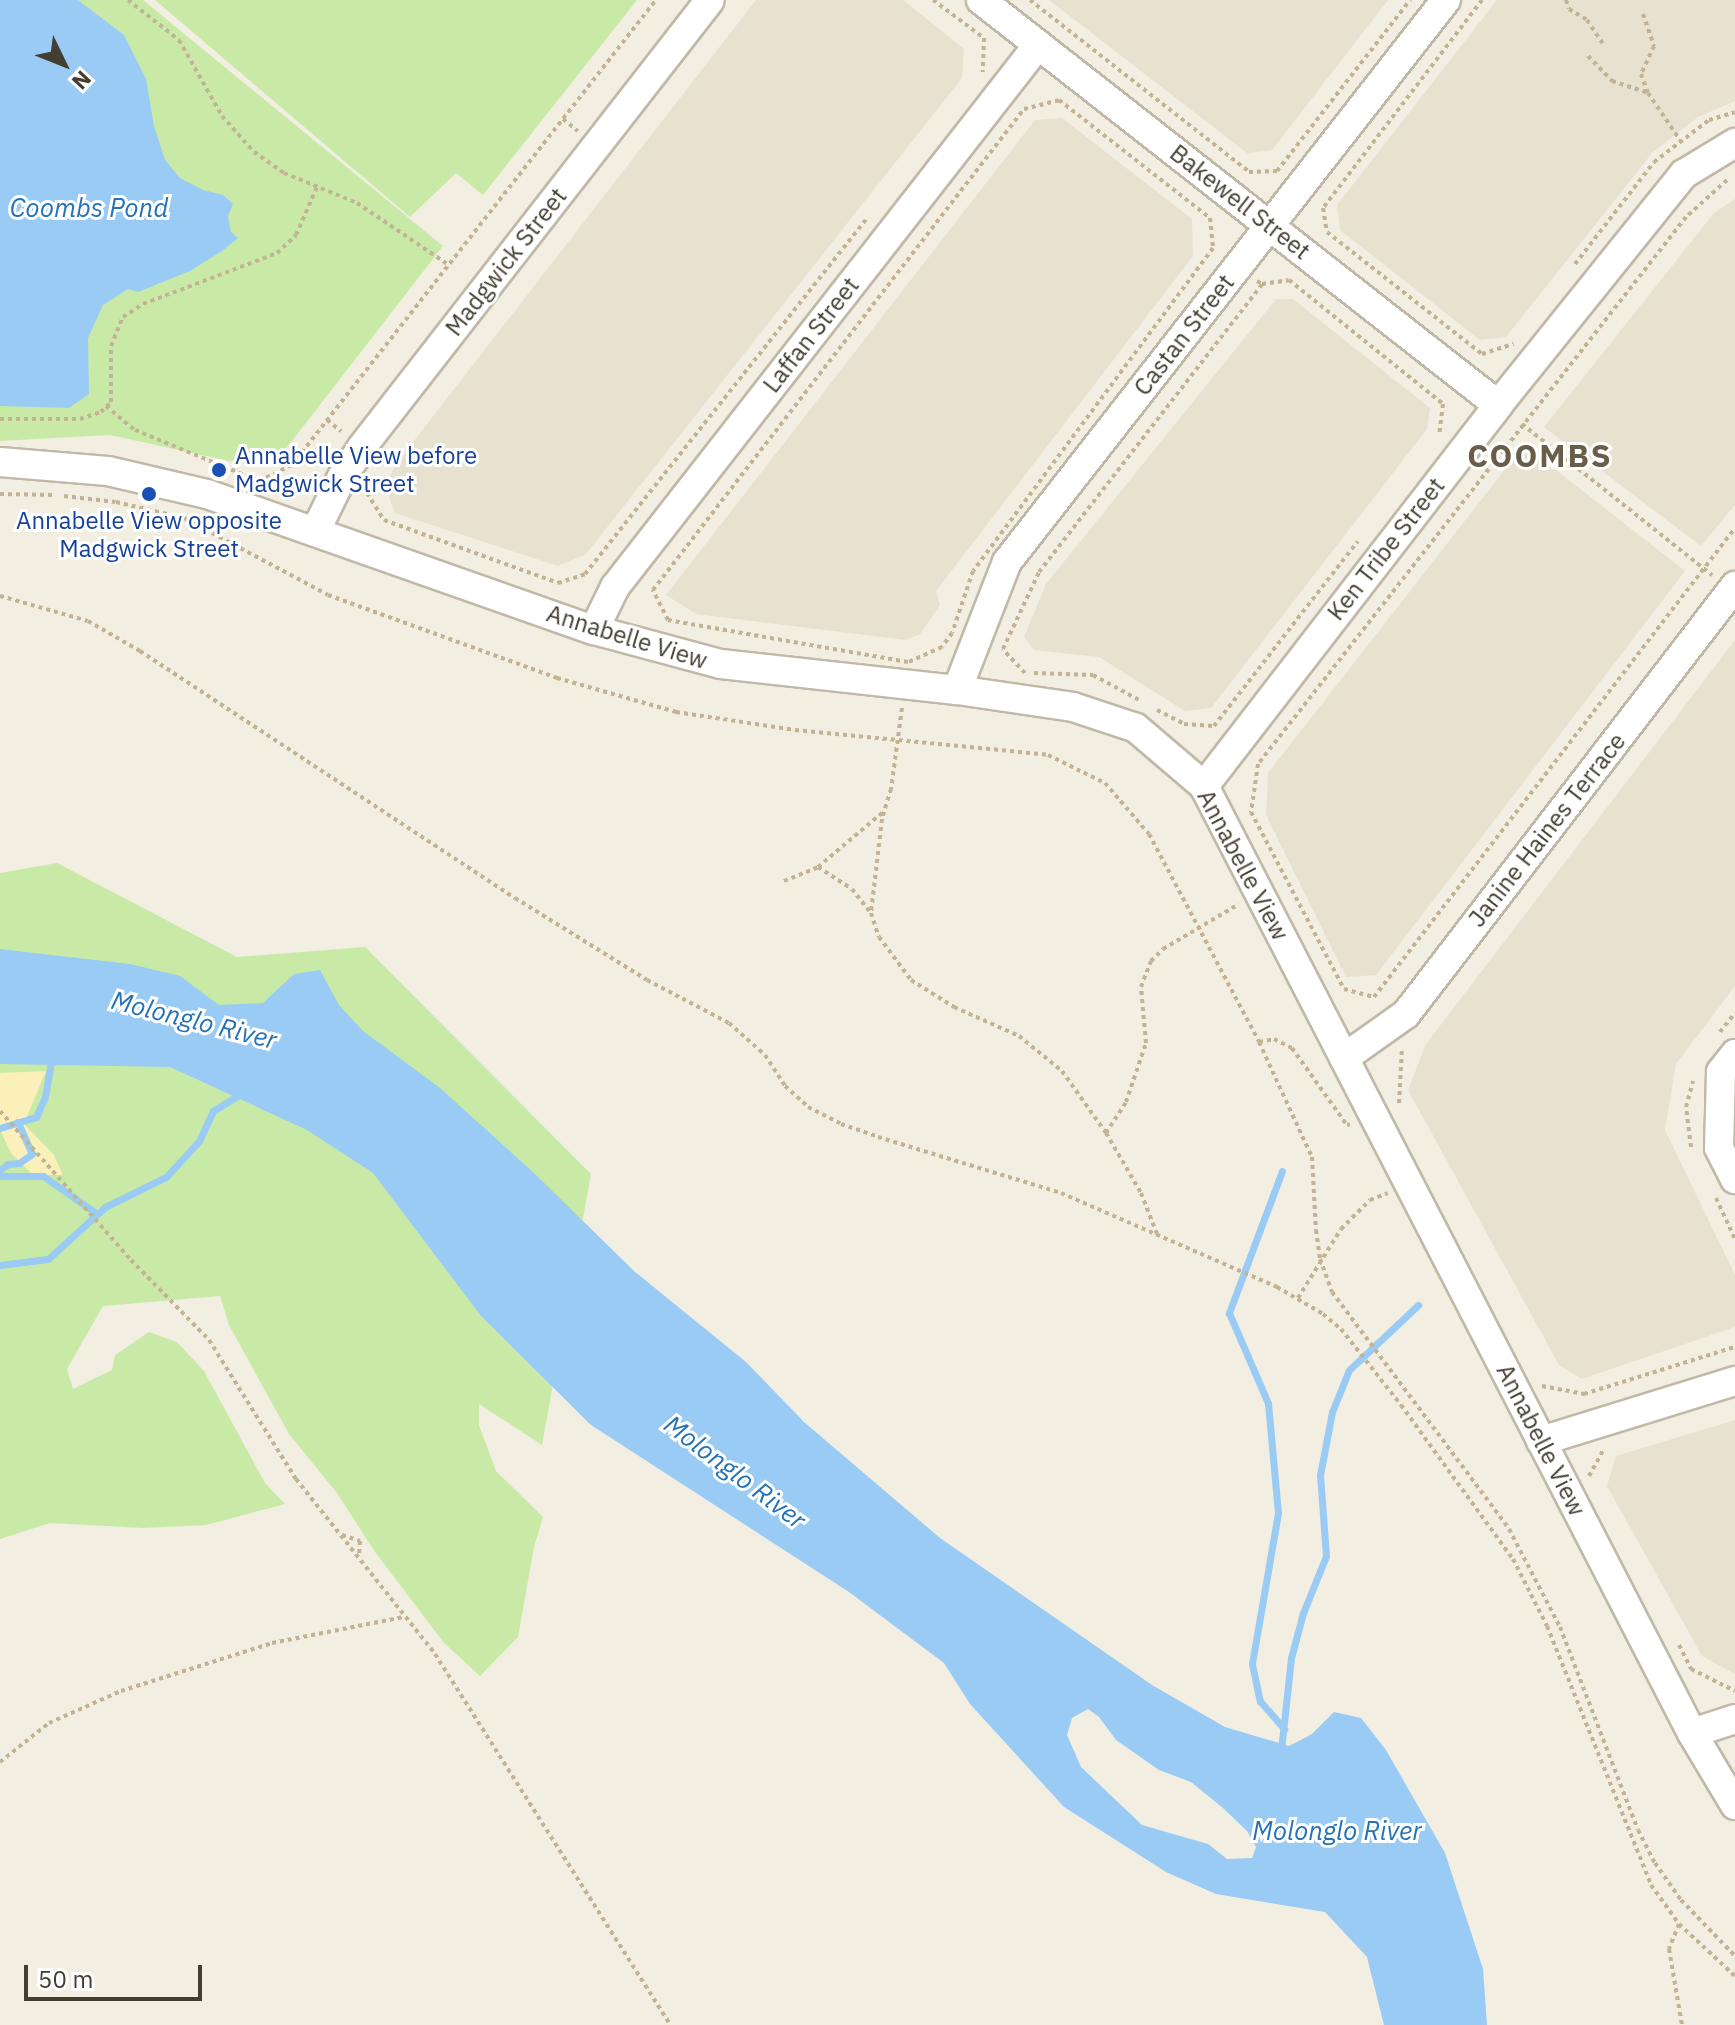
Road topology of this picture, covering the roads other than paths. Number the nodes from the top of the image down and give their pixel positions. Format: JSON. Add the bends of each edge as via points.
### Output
{"nodes":[{"id":1,"x":710,"y":0,"type":"edge"},
{"id":2,"x":981,"y":0,"type":"edge"},
{"id":3,"x":1446,"y":0,"type":"edge"},
{"id":4,"x":1038,"y":45,"type":"junction"},
{"id":5,"x":1735,"y":143,"type":"edge"},
{"id":6,"x":1270,"y":225,"type":"junction"},
{"id":7,"x":1498,"y":405,"type":"junction"},
{"id":8,"x":0,"y":462,"type":"edge"},
{"id":9,"x":315,"y":532,"type":"junction"},
{"id":10,"x":1733,"y":588,"type":"edge"},
{"id":11,"x":594,"y":630,"type":"junction"},
{"id":12,"x":957,"y":690,"type":"junction"},
{"id":13,"x":1204,"y":786,"type":"junction"},
{"id":14,"x":1735,"y":1054,"type":"edge"},
{"id":15,"x":1344,"y":1058,"type":"junction"},
{"id":16,"x":1735,"y":1179,"type":"edge"},
{"id":17,"x":1735,"y":1381,"type":"edge"},
{"id":18,"x":1541,"y":1441,"type":"junction"},
{"id":19,"x":1735,"y":1719,"type":"edge"},
{"id":20,"x":1692,"y":1733,"type":"junction"},
{"id":21,"x":1735,"y":1805,"type":"edge"}],
"edges":[{"from":1,"to":9,"type":"street","name":"Madgwick Street","via":[[362,447]]},
{"from":2,"to":4,"type":"street","name":"Bakewell Street"},
{"from":3,"to":6,"type":"street","name":"Castan Street"},
{"from":4,"to":6,"type":"street","name":"Bakewell Street"},
{"from":4,"to":11,"type":"street","name":"Laffan Street","via":[[620,579]]},
{"from":5,"to":7,"type":"street","name":"Ken Tribe Street","via":[[1684,174]]},
{"from":6,"to":7,"type":"street","name":"Bakewell Street"},
{"from":6,"to":12,"type":"street","name":"Castan Street","via":[[1007,562]]},
{"from":7,"to":13,"type":"street","name":"Ken Tribe Street"},
{"from":8,"to":9,"type":"street","name":"Annabelle View","via":[[108,471],[162,482]]},
{"from":9,"to":11,"type":"street","name":"Annabelle View"},
{"from":10,"to":15,"type":"street","name":"Janine Haines Terrace","via":[[1406,1014]]},
{"from":11,"to":12,"type":"street","name":"Annabelle View","via":[[721,664],[907,673]]},
{"from":12,"to":13,"type":"street","name":"Annabelle View","via":[[1073,707],[1136,728]]},
{"from":13,"to":15,"type":"street","name":"Annabelle View"},
{"from":14,"to":16,"type":"street","via":[[1721,1072],[1719,1148]]},
{"from":15,"to":18,"type":"street","name":"Annabelle View"},
{"from":17,"to":18,"type":"street"},
{"from":18,"to":20,"type":"street","name":"Annabelle View"},
{"from":19,"to":20,"type":"street"},
{"from":20,"to":21,"type":"street","name":"Annabelle View"}]}
